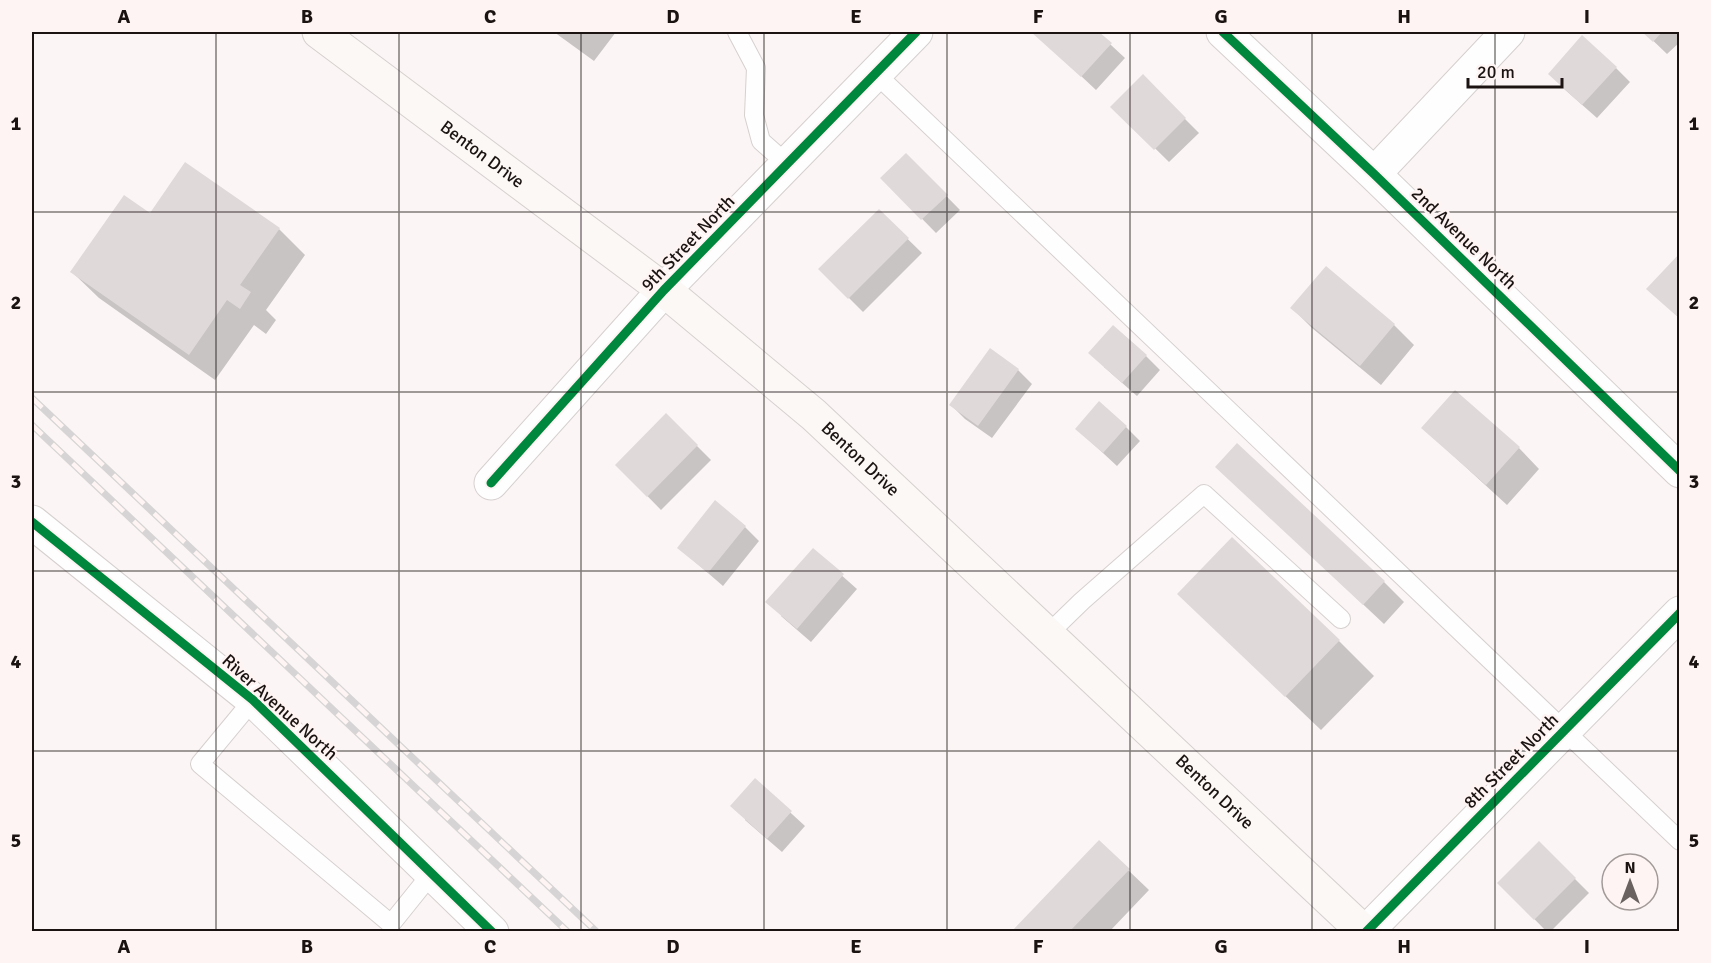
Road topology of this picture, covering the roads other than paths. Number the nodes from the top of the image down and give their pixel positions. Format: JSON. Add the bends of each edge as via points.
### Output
{"nodes":[{"id":1,"x":319,"y":32,"type":"edge"},
{"id":2,"x":737,"y":32,"type":"edge"},
{"id":3,"x":916,"y":32,"type":"edge"},
{"id":4,"x":1223,"y":32,"type":"edge"},
{"id":5,"x":1508,"y":32,"type":"edge"},
{"id":6,"x":876,"y":74,"type":"junction"},
{"id":7,"x":787,"y":164,"type":"junction"},
{"id":8,"x":1374,"y":174,"type":"junction"},
{"id":9,"x":664,"y":290,"type":"junction"},
{"id":10,"x":1680,"y":471,"type":"edge"},
{"id":11,"x":491,"y":483,"type":"dead end"},
{"id":12,"x":32,"y":522,"type":"edge"},
{"id":13,"x":1680,"y":613,"type":"edge"},
{"id":14,"x":1341,"y":619,"type":"dead end"},
{"id":15,"x":1047,"y":635,"type":"junction"},
{"id":16,"x":253,"y":700,"type":"junction"},
{"id":17,"x":1564,"y":730,"type":"junction"},
{"id":18,"x":1680,"y":841,"type":"edge"},
{"id":19,"x":432,"y":873,"type":"junction"},
{"id":20,"x":492,"y":932,"type":"edge"},
{"id":21,"x":1365,"y":932,"type":"edge"}],
"edges":[{"from":1,"to":9,"type":"main road","name":"Benton Drive"},
{"from":2,"to":7,"type":"lane","via":[[756,68],[754,115],[761,141]]},
{"from":3,"to":6,"type":"street","name":"9th Street North"},
{"from":4,"to":8,"type":"street","name":"2nd Avenue North"},
{"from":5,"to":8,"type":"street"},
{"from":6,"to":7,"type":"street","name":"9th Street North"},
{"from":6,"to":17,"type":"lane"},
{"from":7,"to":9,"type":"street","name":"9th Street North"},
{"from":8,"to":10,"type":"street","name":"2nd Avenue North"},
{"from":9,"to":11,"type":"street","name":"9th Street North"},
{"from":9,"to":15,"type":"main road","name":"Benton Drive","via":[[814,415]]},
{"from":12,"to":16,"type":"street","name":"River Avenue North"},
{"from":13,"to":17,"type":"street","name":"8th Street North"},
{"from":14,"to":15,"type":"lane","via":[[1204,494]]},
{"from":15,"to":21,"type":"main road","name":"Benton Drive"},
{"from":16,"to":19,"type":"street","name":"River Avenue North"},
{"from":16,"to":19,"type":"lane","via":[[200,765],[391,924]]},
{"from":17,"to":18,"type":"lane"},
{"from":17,"to":21,"type":"street","name":"8th Street North"},
{"from":19,"to":20,"type":"street","name":"River Avenue North"}]}
